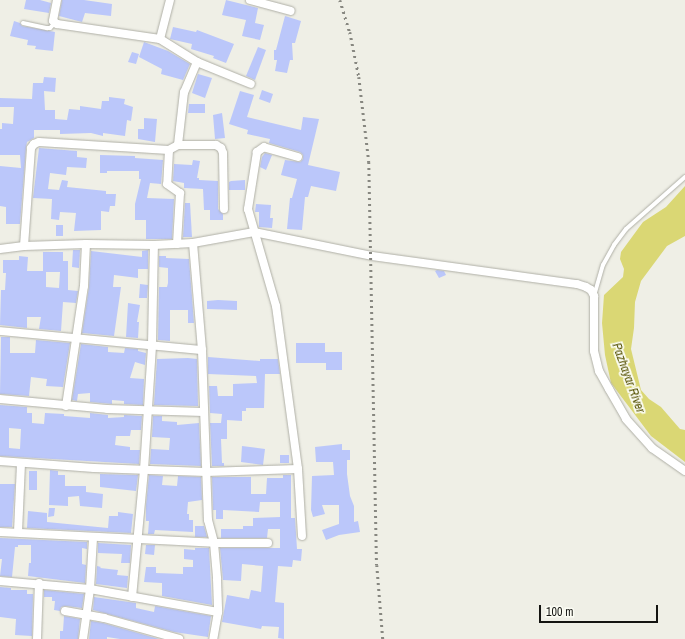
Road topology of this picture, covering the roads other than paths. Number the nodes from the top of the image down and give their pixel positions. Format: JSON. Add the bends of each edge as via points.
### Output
{"nodes":[{"id":1,"x":57,"y":0,"type":"edge"},
{"id":2,"x":170,"y":0,"type":"edge"},
{"id":3,"x":250,"y":0,"type":"edge"},
{"id":4,"x":291,"y":11,"type":"dead end"},
{"id":5,"x":23,"y":23,"type":"dead end"},
{"id":6,"x":55,"y":23,"type":"junction"},
{"id":7,"x":160,"y":39,"type":"junction"},
{"id":8,"x":197,"y":62,"type":"junction"},
{"id":9,"x":252,"y":84,"type":"dead end"},
{"id":10,"x":178,"y":145,"type":"junction"},
{"id":11,"x":169,"y":150,"type":"junction"},
{"id":12,"x":298,"y":157,"type":"dead end"},
{"id":13,"x":685,"y":177,"type":"edge"},
{"id":14,"x":224,"y":209,"type":"dead end"},
{"id":15,"x":254,"y":232,"type":"junction"},
{"id":16,"x":193,"y":243,"type":"junction"},
{"id":17,"x":86,"y":244,"type":"junction"},
{"id":18,"x":177,"y":244,"type":"junction"},
{"id":19,"x":154,"y":245,"type":"junction"},
{"id":20,"x":24,"y":246,"type":"junction"},
{"id":21,"x":0,"y":249,"type":"edge"},
{"id":22,"x":0,"y":255,"type":"edge"},
{"id":23,"x":594,"y":296,"type":"junction"},
{"id":24,"x":0,"y":330,"type":"edge"},
{"id":25,"x":75,"y":337,"type":"junction"},
{"id":26,"x":152,"y":345,"type":"junction"},
{"id":27,"x":202,"y":350,"type":"junction"},
{"id":28,"x":0,"y":399,"type":"edge"},
{"id":29,"x":66,"y":406,"type":"junction"},
{"id":30,"x":148,"y":411,"type":"junction"},
{"id":31,"x":203,"y":412,"type":"junction"},
{"id":32,"x":0,"y":461,"type":"edge"},
{"id":33,"x":20,"y":464,"type":"junction"},
{"id":34,"x":298,"y":469,"type":"junction"},
{"id":35,"x":144,"y":470,"type":"junction"},
{"id":36,"x":685,"y":471,"type":"edge"},
{"id":37,"x":206,"y":472,"type":"junction"},
{"id":38,"x":0,"y":532,"type":"edge"},
{"id":39,"x":18,"y":532,"type":"junction"},
{"id":40,"x":302,"y":536,"type":"dead end"},
{"id":41,"x":93,"y":538,"type":"junction"},
{"id":42,"x":137,"y":539,"type":"junction"},
{"id":43,"x":214,"y":543,"type":"junction"},
{"id":44,"x":268,"y":543,"type":"dead end"},
{"id":45,"x":0,"y":581,"type":"edge"},
{"id":46,"x":39,"y":583,"type":"junction"},
{"id":47,"x":90,"y":588,"type":"junction"},
{"id":48,"x":132,"y":597,"type":"junction"},
{"id":49,"x":65,"y":611,"type":"dead end"},
{"id":50,"x":218,"y":612,"type":"junction"},
{"id":51,"x":87,"y":614,"type":"junction"},
{"id":52,"x":37,"y":639,"type":"edge"},
{"id":53,"x":83,"y":639,"type":"edge"},
{"id":54,"x":179,"y":639,"type":"edge"},
{"id":55,"x":213,"y":639,"type":"edge"}],
"edges":[{"from":1,"to":6,"type":"street","via":[[53,21]]},
{"from":2,"to":7,"type":"street"},
{"from":3,"to":4,"type":"street"},
{"from":5,"to":6,"type":"lane","via":[[47,28]]},
{"from":6,"to":7,"type":"street"},
{"from":7,"to":8,"type":"street"},
{"from":8,"to":9,"type":"street"},
{"from":8,"to":10,"type":"street","via":[[184,92]]},
{"from":10,"to":11,"type":"street"},
{"from":10,"to":14,"type":"street","via":[[216,145],[221,148]]},
{"from":11,"to":18,"type":"street","via":[[166,184],[180,193]]},
{"from":11,"to":20,"type":"street","via":[[39,142],[34,144],[31,148]]},
{"from":12,"to":15,"type":"street","via":[[264,148],[257,152],[248,209]]},
{"from":13,"to":23,"type":"lane","via":[[626,229],[603,265]]},
{"from":15,"to":16,"type":"street"},
{"from":15,"to":23,"type":"street","via":[[372,256],[577,284],[591,290]]},
{"from":15,"to":34,"type":"street","via":[[276,306]]},
{"from":16,"to":18,"type":"street"},
{"from":16,"to":27,"type":"street"},
{"from":17,"to":19,"type":"street"},
{"from":17,"to":20,"type":"street"},
{"from":17,"to":25,"type":"street","via":[[84,286]]},
{"from":18,"to":19,"type":"street"},
{"from":19,"to":26,"type":"street"},
{"from":20,"to":21,"type":"street"},
{"from":21,"to":22,"type":"street"},
{"from":23,"to":36,"type":"street","via":[[594,351],[602,377],[626,419],[652,448]]},
{"from":24,"to":25,"type":"street"},
{"from":25,"to":26,"type":"street"},
{"from":25,"to":29,"type":"street"},
{"from":26,"to":27,"type":"street"},
{"from":26,"to":30,"type":"street"},
{"from":27,"to":31,"type":"street"},
{"from":28,"to":29,"type":"street"},
{"from":29,"to":30,"type":"street"},
{"from":30,"to":31,"type":"street"},
{"from":30,"to":35,"type":"street"},
{"from":31,"to":37,"type":"street"},
{"from":32,"to":33,"type":"street"},
{"from":33,"to":35,"type":"street"},
{"from":33,"to":39,"type":"street"},
{"from":34,"to":37,"type":"street"},
{"from":34,"to":40,"type":"street"},
{"from":35,"to":37,"type":"street"},
{"from":35,"to":42,"type":"street"},
{"from":37,"to":43,"type":"street","via":[[208,520]]},
{"from":38,"to":39,"type":"street"},
{"from":39,"to":41,"type":"street"},
{"from":41,"to":42,"type":"street"},
{"from":41,"to":47,"type":"street"},
{"from":42,"to":43,"type":"street"},
{"from":42,"to":48,"type":"street"},
{"from":43,"to":44,"type":"street"},
{"from":43,"to":50,"type":"street"},
{"from":45,"to":46,"type":"street"},
{"from":46,"to":47,"type":"street"},
{"from":46,"to":52,"type":"street"},
{"from":47,"to":48,"type":"street"},
{"from":47,"to":51,"type":"street"},
{"from":48,"to":50,"type":"street"},
{"from":49,"to":51,"type":"street"},
{"from":50,"to":55,"type":"street"},
{"from":51,"to":53,"type":"street"},
{"from":51,"to":54,"type":"street"}]}
